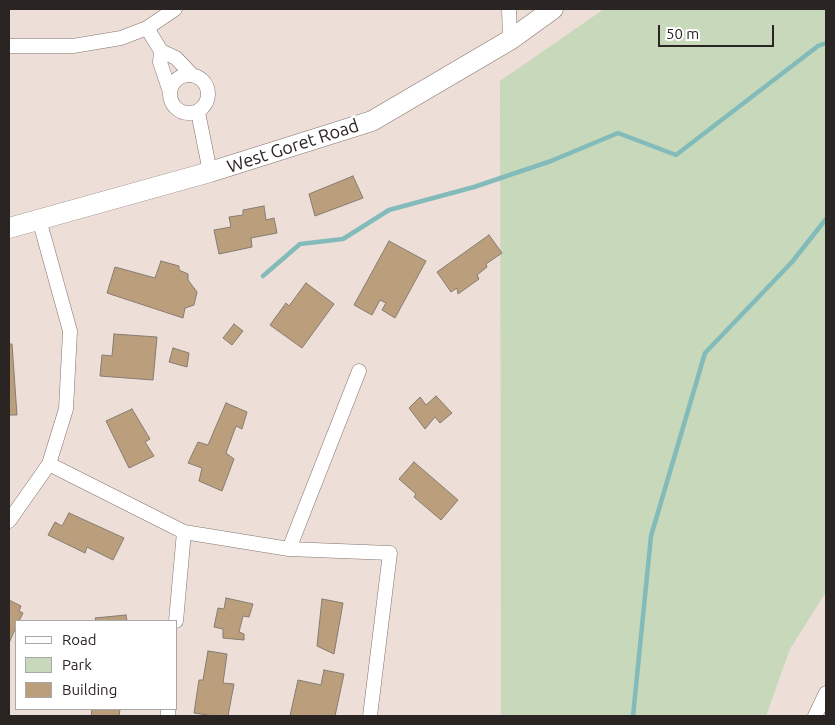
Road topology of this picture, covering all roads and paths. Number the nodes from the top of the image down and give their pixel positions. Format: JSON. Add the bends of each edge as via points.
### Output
{"nodes":[{"id":1,"x":175,"y":9,"type":"edge"},
{"id":2,"x":509,"y":9,"type":"edge"},
{"id":3,"x":553,"y":9,"type":"edge"},
{"id":4,"x":147,"y":28,"type":"junction"},
{"id":5,"x":510,"y":40,"type":"junction"},
{"id":6,"x":9,"y":46,"type":"edge"},
{"id":7,"x":161,"y":51,"type":"junction"},
{"id":8,"x":192,"y":76,"type":"junction"},
{"id":9,"x":170,"y":92,"type":"junction"},
{"id":10,"x":198,"y":112,"type":"junction"},
{"id":11,"x":210,"y":172,"type":"junction"},
{"id":12,"x":39,"y":220,"type":"junction"},
{"id":13,"x":9,"y":228,"type":"edge"},
{"id":14,"x":359,"y":372,"type":"dead end"},
{"id":15,"x":49,"y":464,"type":"junction"},
{"id":16,"x":9,"y":521,"type":"edge"},
{"id":17,"x":184,"y":532,"type":"junction"},
{"id":18,"x":289,"y":549,"type":"junction"},
{"id":19,"x":176,"y":620,"type":"edge"},
{"id":20,"x":826,"y":693,"type":"edge"},
{"id":21,"x":370,"y":716,"type":"edge"},
{"id":22,"x":815,"y":716,"type":"edge"}],
"edges":[{"from":1,"to":4,"type":"street"},
{"from":2,"to":5,"type":"street"},
{"from":3,"to":5,"type":"street","name":"West Goret Road"},
{"from":4,"to":6,"type":"street","via":[[121,38],[73,46]]},
{"from":4,"to":7,"type":"street"},
{"from":5,"to":11,"type":"street","name":"West Goret Road","via":[[372,120]]},
{"from":7,"to":8,"type":"street","via":[[176,58]]},
{"from":7,"to":9,"type":"street","via":[[160,62]]},
{"from":8,"to":9,"type":"street","via":[[178,79]]},
{"from":8,"to":10,"type":"street","via":[[202,80],[209,96]]},
{"from":9,"to":10,"type":"street","via":[[171,102],[177,109],[188,114]]},
{"from":10,"to":11,"type":"street"},
{"from":11,"to":12,"type":"street","name":"West Goret Road"},
{"from":12,"to":13,"type":"street","name":"West Goret Road"},
{"from":12,"to":15,"type":"street","via":[[70,331],[66,409]]},
{"from":14,"to":18,"type":"street"},
{"from":15,"to":16,"type":"street"},
{"from":15,"to":17,"type":"street"},
{"from":17,"to":18,"type":"street"},
{"from":17,"to":19,"type":"street"},
{"from":18,"to":21,"type":"street","via":[[390,553]]},
{"from":20,"to":22,"type":"street"}]}
